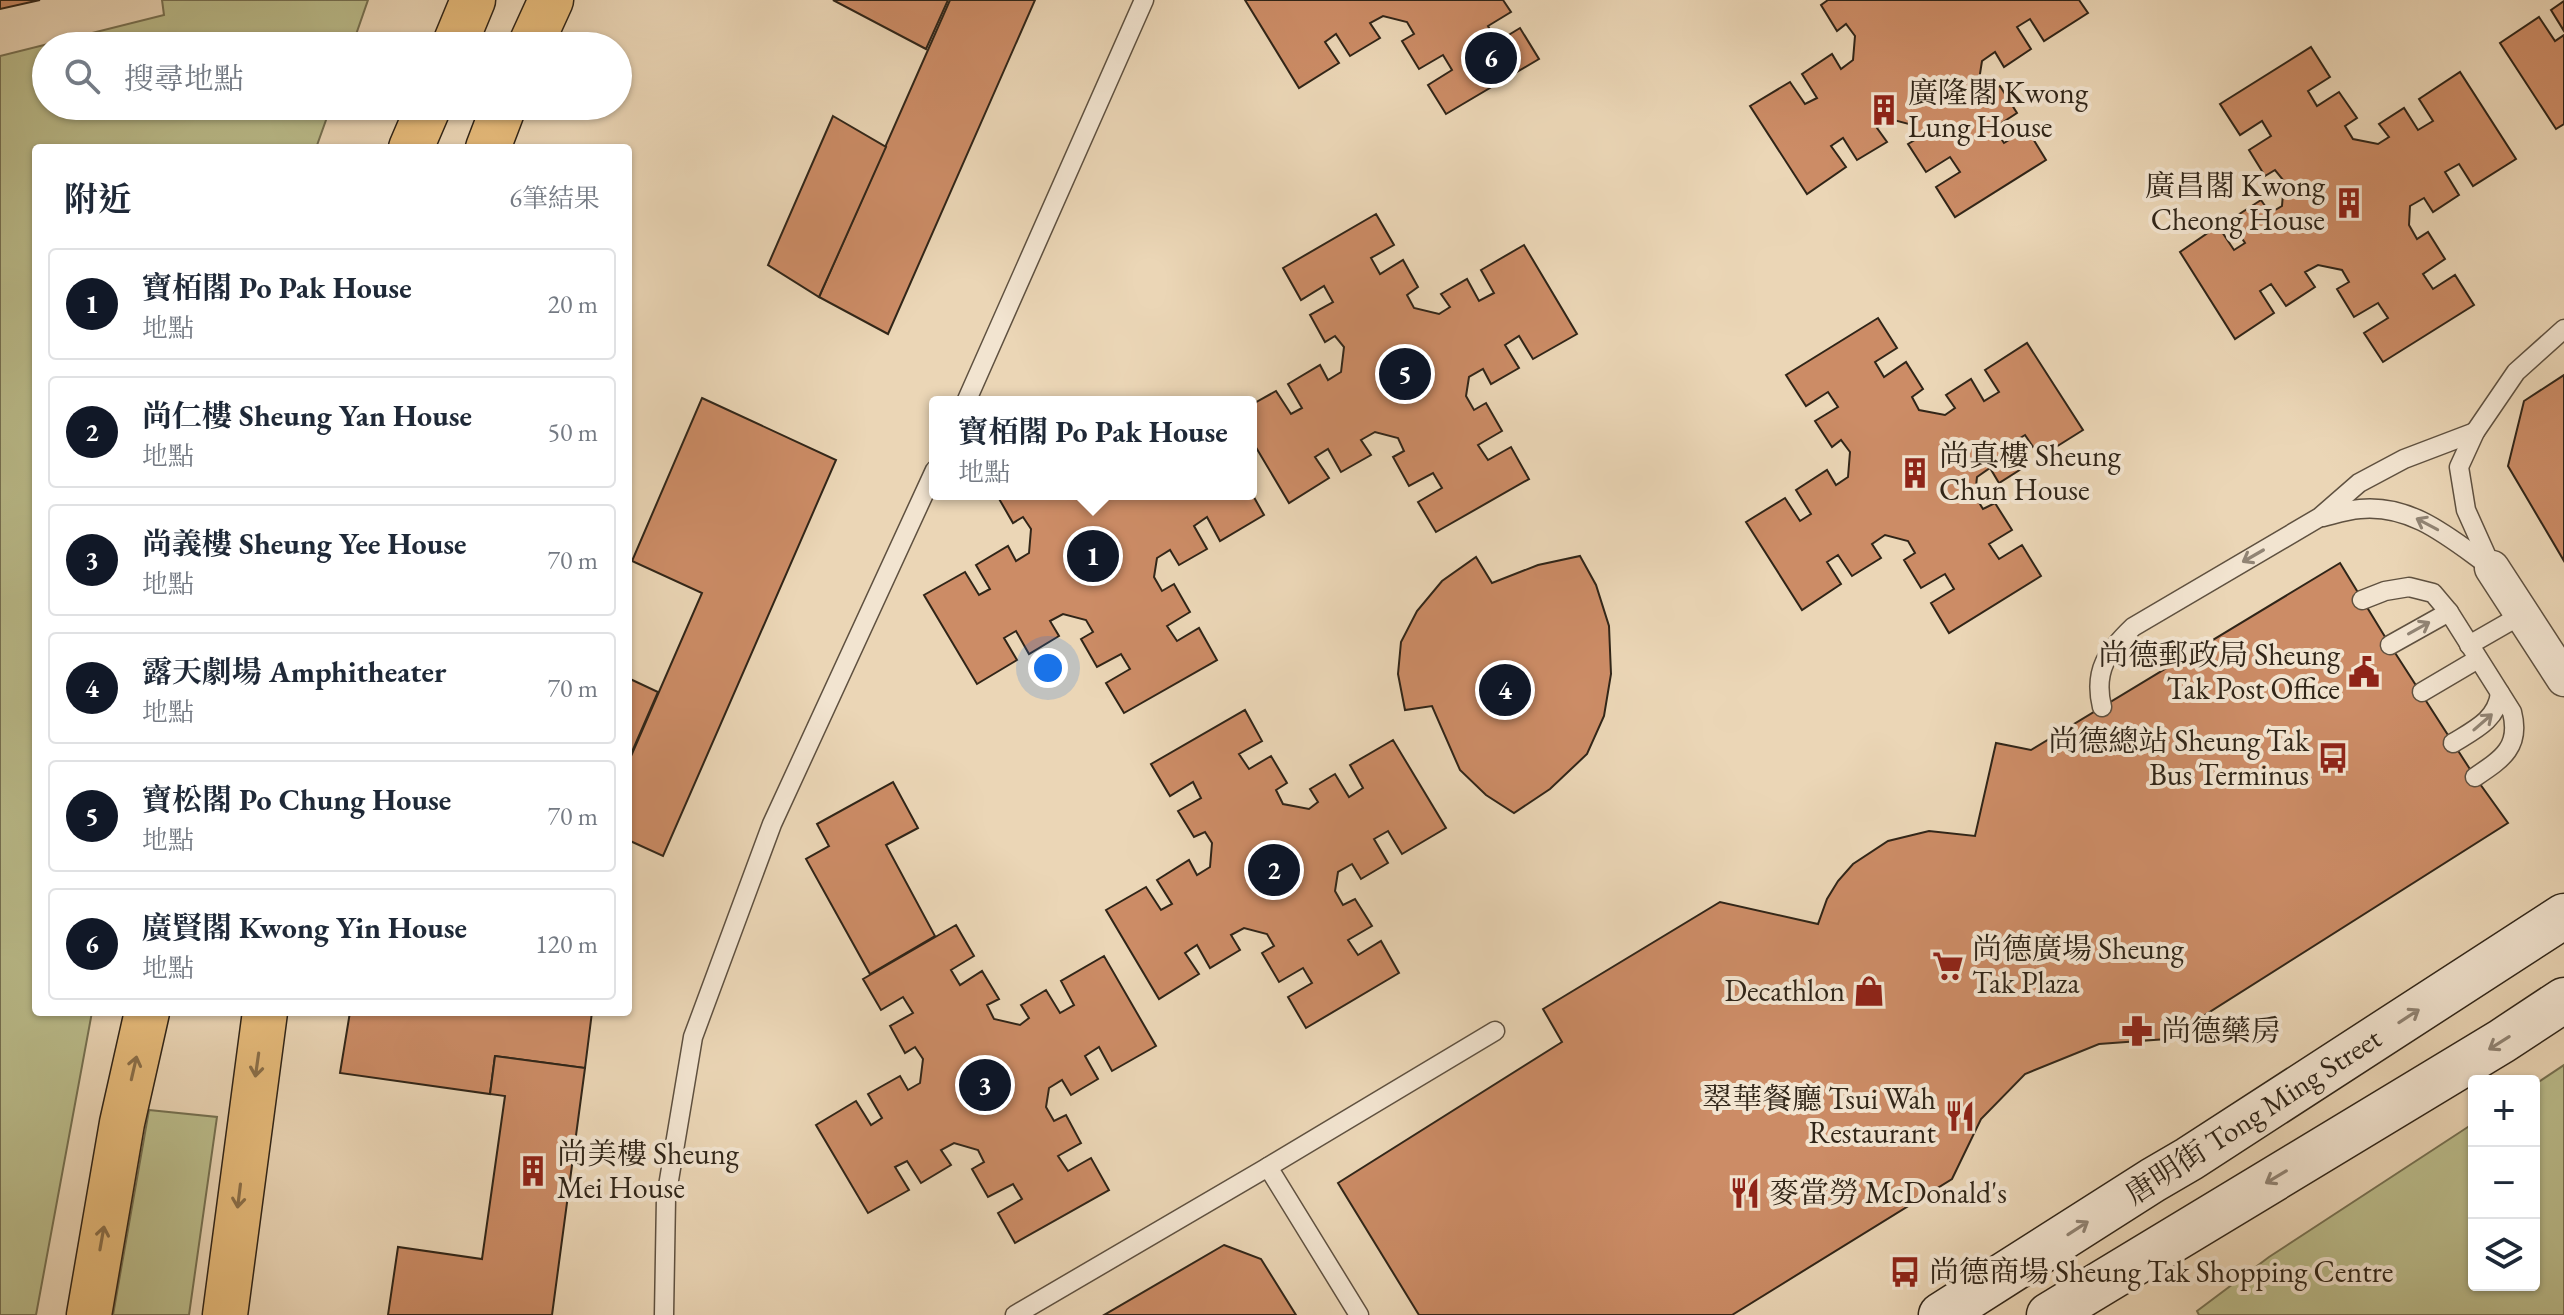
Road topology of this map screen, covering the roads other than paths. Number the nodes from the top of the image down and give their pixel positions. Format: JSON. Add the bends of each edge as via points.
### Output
{"nodes":[{"id":1,"x":473,"y":0,"type":"edge"},
{"id":2,"x":551,"y":0,"type":"edge"},
{"id":3,"x":1144,"y":0,"type":"edge"},
{"id":4,"x":460,"y":32,"type":"edge"},
{"id":5,"x":536,"y":32,"type":"edge"},
{"id":6,"x":423,"y":120,"type":"edge"},
{"id":7,"x":499,"y":120,"type":"edge"},
{"id":8,"x":413,"y":144,"type":"edge"},
{"id":9,"x":490,"y":144,"type":"edge"},
{"id":10,"x":2564,"y":329,"type":"edge"},
{"id":11,"x":969,"y":396,"type":"edge"},
{"id":12,"x":2475,"y":432,"type":"junction"},
{"id":13,"x":929,"y":483,"type":"edge"},
{"id":14,"x":2320,"y":517,"type":"junction"},
{"id":15,"x":2492,"y":568,"type":"junction"},
{"id":16,"x":2362,"y":600,"type":"dead end"},
{"id":17,"x":2449,"y":612,"type":"junction"},
{"id":18,"x":2523,"y":614,"type":"junction"},
{"id":19,"x":2390,"y":645,"type":"dead end"},
{"id":20,"x":2474,"y":652,"type":"junction"},
{"id":21,"x":2564,"y":679,"type":"edge"},
{"id":22,"x":2422,"y":692,"type":"dead end"},
{"id":23,"x":2500,"y":693,"type":"junction"},
{"id":24,"x":2102,"y":707,"type":"dead end"},
{"id":25,"x":2453,"y":743,"type":"dead end"},
{"id":26,"x":2475,"y":777,"type":"dead end"},
{"id":27,"x":2564,"y":916,"type":"edge"},
{"id":28,"x":2564,"y":1000,"type":"edge"},
{"id":29,"x":146,"y":1016,"type":"edge"},
{"id":30,"x":264,"y":1016,"type":"edge"},
{"id":31,"x":1495,"y":1031,"type":"dead end"},
{"id":32,"x":1268,"y":1167,"type":"junction"},
{"id":33,"x":89,"y":1315,"type":"edge"},
{"id":34,"x":225,"y":1315,"type":"edge"},
{"id":35,"x":664,"y":1315,"type":"edge"},
{"id":36,"x":1015,"y":1315,"type":"edge"},
{"id":37,"x":1359,"y":1315,"type":"edge"},
{"id":38,"x":1941,"y":1315,"type":"edge"},
{"id":39,"x":2049,"y":1315,"type":"edge"}],
"edges":[{"from":1,"to":4,"type":"main road"},
{"from":2,"to":5,"type":"main road"},
{"from":3,"to":11,"type":"lane"},
{"from":6,"to":8,"type":"main road"},
{"from":7,"to":9,"type":"main road"},
{"from":10,"to":12,"type":"lane","via":[[2516,372]]},
{"from":12,"to":14,"type":"lane","via":[[2359,483]]},
{"from":12,"to":15,"type":"lane","via":[[2459,467],[2466,510]]},
{"from":13,"to":35,"type":"lane","via":[[772,824],[693,1037],[666,1198]]},
{"from":15,"to":14,"type":"lane","one_way":true,"via":[[2429,523],[2397,511],[2360,509]]},
{"from":14,"to":24,"type":"lane","one_way":true,"via":[[2133,627],[2112,647],[2102,668]]},
{"from":15,"to":18,"type":"street"},
{"from":16,"to":17,"type":"lane","via":[[2409,587],[2433,593]]},
{"from":19,"to":17,"type":"lane","one_way":true},
{"from":17,"to":20,"type":"lane"},
{"from":18,"to":20,"type":"lane"},
{"from":18,"to":21,"type":"street"},
{"from":20,"to":22,"type":"lane"},
{"from":20,"to":23,"type":"lane"},
{"from":25,"to":23,"type":"lane","one_way":true,"via":[[2490,719]]},
{"from":23,"to":26,"type":"lane","via":[[2512,712],[2515,739]]},
{"from":38,"to":27,"type":"main road","name":"唐明街 Tong Ming Street","one_way":true},
{"from":28,"to":39,"type":"main road","name":"唐明街 Tong Ming Street","one_way":true},
{"from":33,"to":29,"type":"main road","one_way":true},
{"from":30,"to":34,"type":"main road","one_way":true},
{"from":31,"to":32,"type":"lane"},
{"from":32,"to":36,"type":"lane"},
{"from":32,"to":37,"type":"lane"}]}
